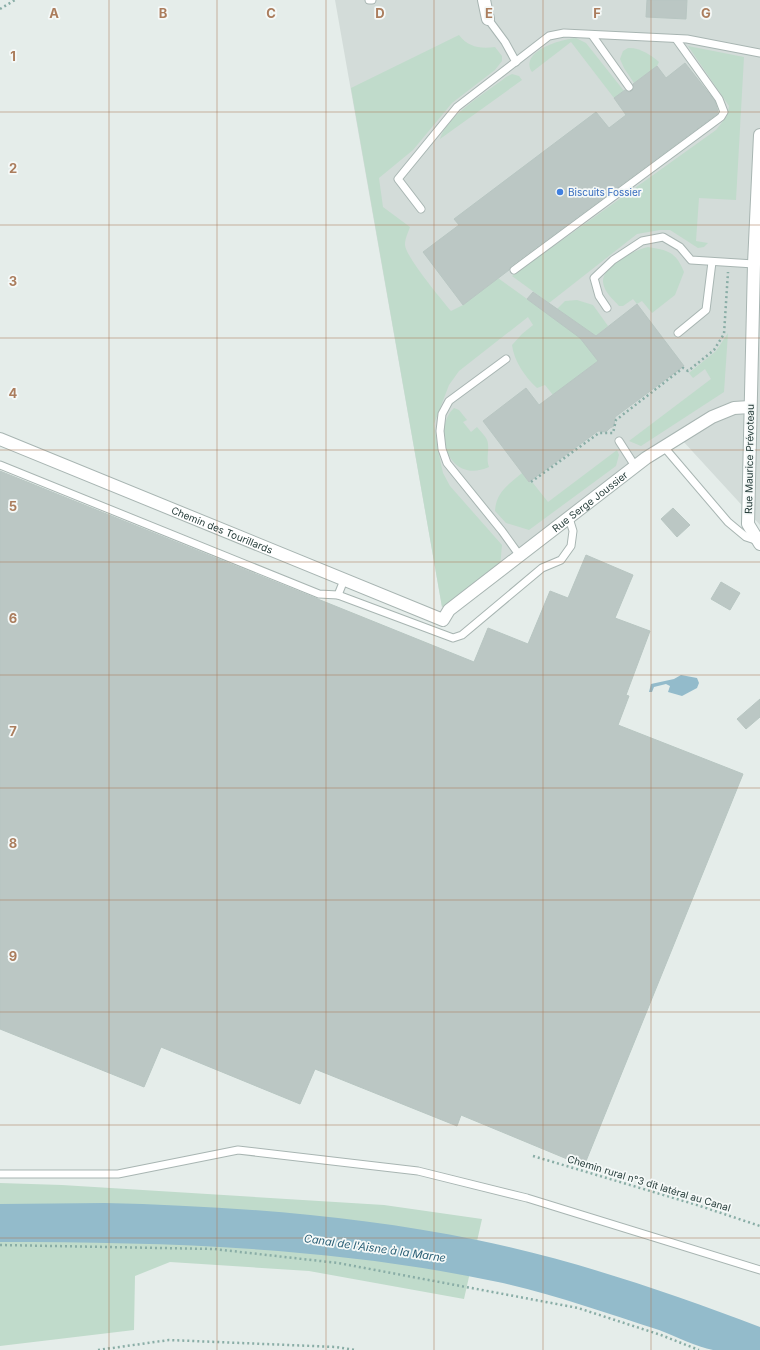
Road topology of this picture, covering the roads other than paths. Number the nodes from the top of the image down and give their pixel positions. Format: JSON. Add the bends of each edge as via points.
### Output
{"nodes":[{"id":1,"x":484,"y":0,"type":"edge"},
{"id":2,"x":488,"y":20,"type":"joint"},
{"id":3,"x":592,"y":35,"type":"junction"},
{"id":4,"x":676,"y":39,"type":"junction"},
{"id":5,"x":760,"y":53,"type":"edge"},
{"id":6,"x":516,"y":62,"type":"junction"},
{"id":7,"x":629,"y":87,"type":"dead end"},
{"id":8,"x":760,"y":134,"type":"edge"},
{"id":9,"x":421,"y":209,"type":"dead end"},
{"id":10,"x":712,"y":262,"type":"junction"},
{"id":11,"x":754,"y":264,"type":"junction"},
{"id":12,"x":514,"y":270,"type":"dead end"},
{"id":13,"x":607,"y":308,"type":"dead end"},
{"id":14,"x":678,"y":333,"type":"dead end"},
{"id":15,"x":506,"y":359,"type":"dead end"},
{"id":16,"x":755,"y":394,"type":"edge"},
{"id":17,"x":750,"y":408,"type":"junction"},
{"id":18,"x":0,"y":439,"type":"edge"},
{"id":19,"x":619,"y":441,"type":"dead end"},
{"id":20,"x":664,"y":447,"type":"junction"},
{"id":21,"x":0,"y":465,"type":"edge"},
{"id":22,"x":635,"y":466,"type":"junction"},
{"id":23,"x":569,"y":518,"type":"junction"},
{"id":24,"x":759,"y":543,"type":"edge"},
{"id":25,"x":520,"y":556,"type":"junction"},
{"id":26,"x":344,"y":580,"type":"junction"},
{"id":27,"x":338,"y":595,"type":"junction"},
{"id":28,"x":443,"y":620,"type":"joint"},
{"id":29,"x":0,"y":1174,"type":"edge"},
{"id":30,"x":760,"y":1270,"type":"edge"}],
"edges":[{"from":1,"to":2,"type":"street"},
{"from":2,"to":6,"type":"lane"},
{"from":3,"to":4,"type":"lane"},
{"from":3,"to":6,"type":"lane","via":[[564,33],[549,36]]},
{"from":3,"to":7,"type":"lane"},
{"from":4,"to":5,"type":"lane"},
{"from":4,"to":12,"type":"lane","via":[[720,99],[724,112],[721,117]]},
{"from":6,"to":9,"type":"lane","via":[[457,107],[398,179]]},
{"from":8,"to":11,"type":"street","name":"Rue Maurice Prévoteau"},
{"from":10,"to":11,"type":"lane"},
{"from":10,"to":13,"type":"lane","via":[[691,260],[680,247],[663,237],[642,241],[613,260],[594,278],[599,296]]},
{"from":10,"to":14,"type":"lane","via":[[706,310]]},
{"from":11,"to":16,"type":"street","name":"Rue Maurice Prévoteau"},
{"from":15,"to":25,"type":"lane","via":[[449,401],[442,414],[440,431],[447,463]]},
{"from":16,"to":17,"type":"street","name":"Rue Maurice Prévoteau"},
{"from":17,"to":20,"type":"street","name":"Rue Serge Joussier","via":[[734,408],[712,417]]},
{"from":17,"to":24,"type":"street","name":"Rue Maurice Prévoteau","via":[[748,524]]},
{"from":18,"to":26,"type":"street","name":"Chemin des Tourillards"},
{"from":19,"to":22,"type":"lane"},
{"from":20,"to":22,"type":"street","name":"Rue Serge Joussier"},
{"from":20,"to":24,"type":"lane","via":[[728,522],[746,537]]},
{"from":21,"to":27,"type":"lane","via":[[319,594]]},
{"from":22,"to":23,"type":"street","name":"Rue Serge Joussier"},
{"from":23,"to":25,"type":"street","name":"Rue Serge Joussier"},
{"from":23,"to":27,"type":"lane","via":[[573,531],[571,546],[561,560],[542,568],[462,635],[453,638]]},
{"from":25,"to":28,"type":"street","name":"Rue Serge Joussier","via":[[449,610]]},
{"from":26,"to":27,"type":"lane"},
{"from":26,"to":28,"type":"street","name":"Chemin des Tourillards"},
{"from":29,"to":30,"type":"lane","via":[[118,1174],[238,1150],[418,1171],[527,1198]]}]}
